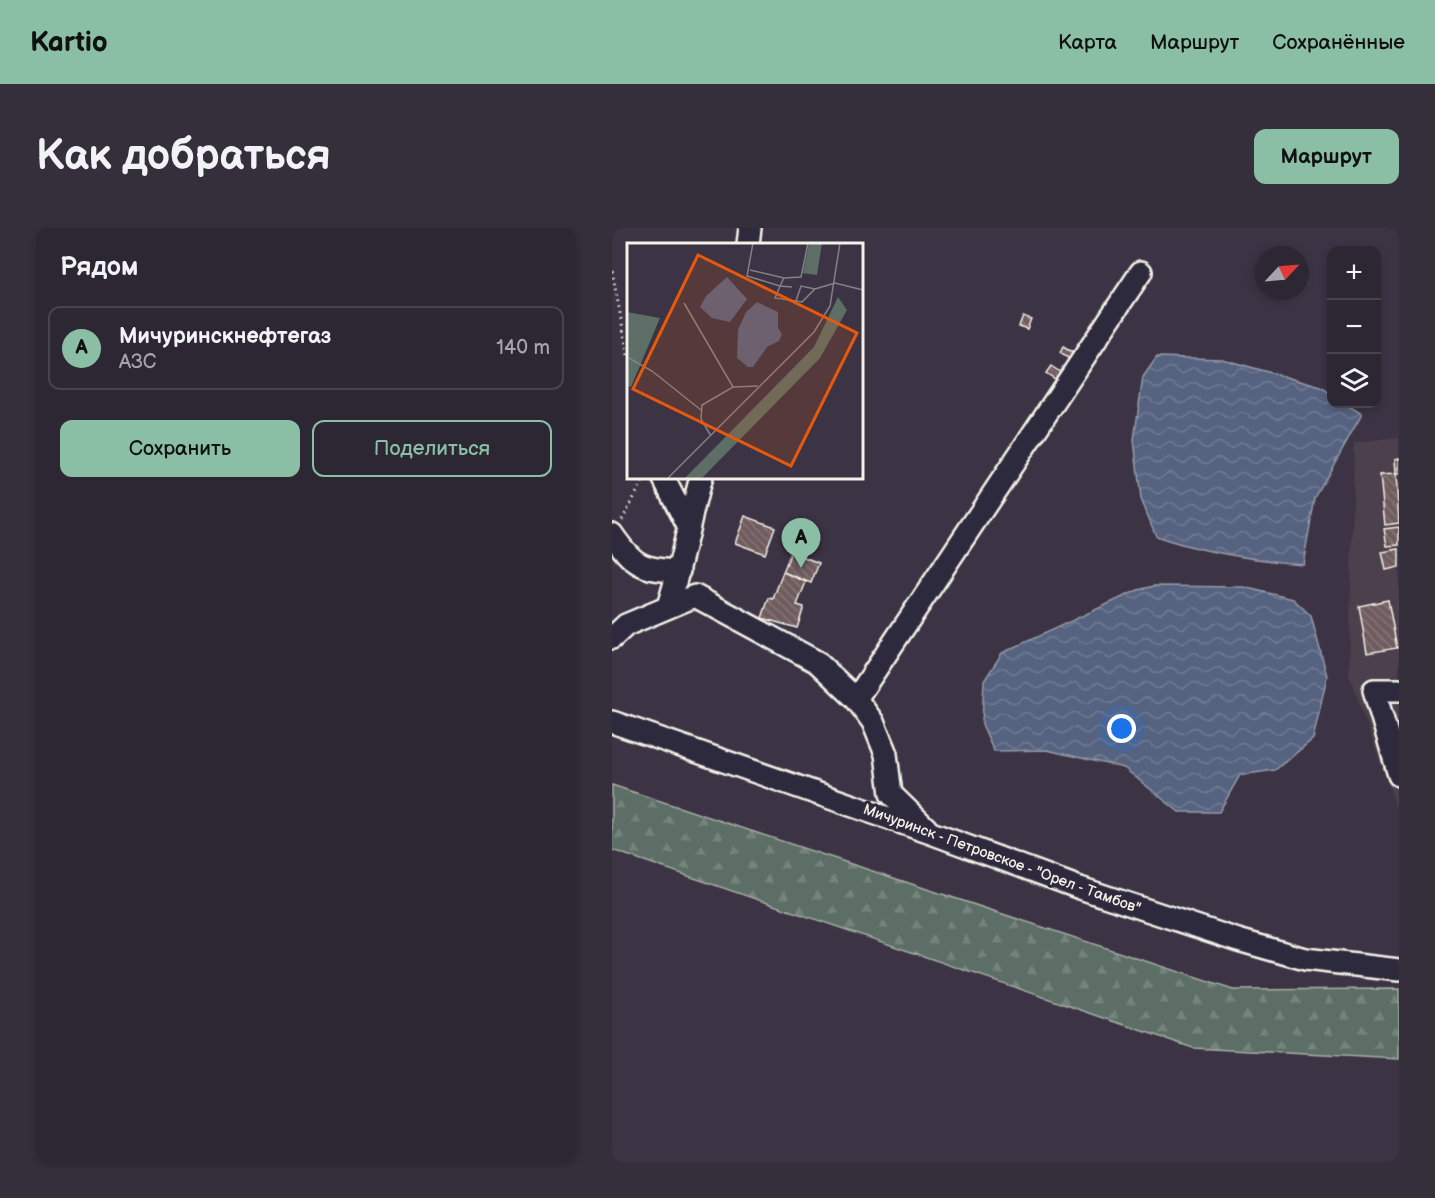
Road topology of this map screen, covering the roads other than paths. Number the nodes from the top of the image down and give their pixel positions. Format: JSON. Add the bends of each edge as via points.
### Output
{"nodes":[{"id":1,"x":750,"y":228,"type":"edge"},
{"id":2,"x":748,"y":243,"type":"edge"},
{"id":3,"x":1141,"y":272,"type":"dead end"},
{"id":4,"x":664,"y":478,"type":"edge"},
{"id":5,"x":701,"y":478,"type":"edge"},
{"id":6,"x":687,"y":524,"type":"junction"},
{"id":7,"x":612,"y":534,"type":"edge"},
{"id":8,"x":679,"y":571,"type":"junction"},
{"id":9,"x":668,"y":606,"type":"junction"},
{"id":10,"x":612,"y":638,"type":"edge"},
{"id":11,"x":1399,"y":690,"type":"edge"},
{"id":12,"x":856,"y":699,"type":"junction"},
{"id":13,"x":612,"y":722,"type":"edge"},
{"id":14,"x":1399,"y":775,"type":"edge"},
{"id":15,"x":931,"y":833,"type":"junction"},
{"id":16,"x":1399,"y":970,"type":"edge"}],
"edges":[{"from":1,"to":2,"type":"street"},
{"from":3,"to":12,"type":"street"},
{"from":4,"to":6,"type":"street"},
{"from":5,"to":6,"type":"street"},
{"from":6,"to":8,"type":"street"},
{"from":7,"to":8,"type":"street","via":[[626,555],[650,570]]},
{"from":8,"to":9,"type":"street"},
{"from":9,"to":10,"type":"street","via":[[626,625]]},
{"from":9,"to":12,"type":"street","via":[[695,596],[816,662]]},
{"from":11,"to":14,"type":"street","via":[[1374,690]]},
{"from":12,"to":15,"type":"street","via":[[873,723],[886,754],[891,794]]},
{"from":13,"to":15,"type":"street","name":"Мичуринск - Петровское - \"Орел - Тамбов\""},
{"from":15,"to":16,"type":"street","name":"Мичуринск - Петровское - \"Орел - Тамбов\"","via":[[1238,940],[1305,959]]}]}
